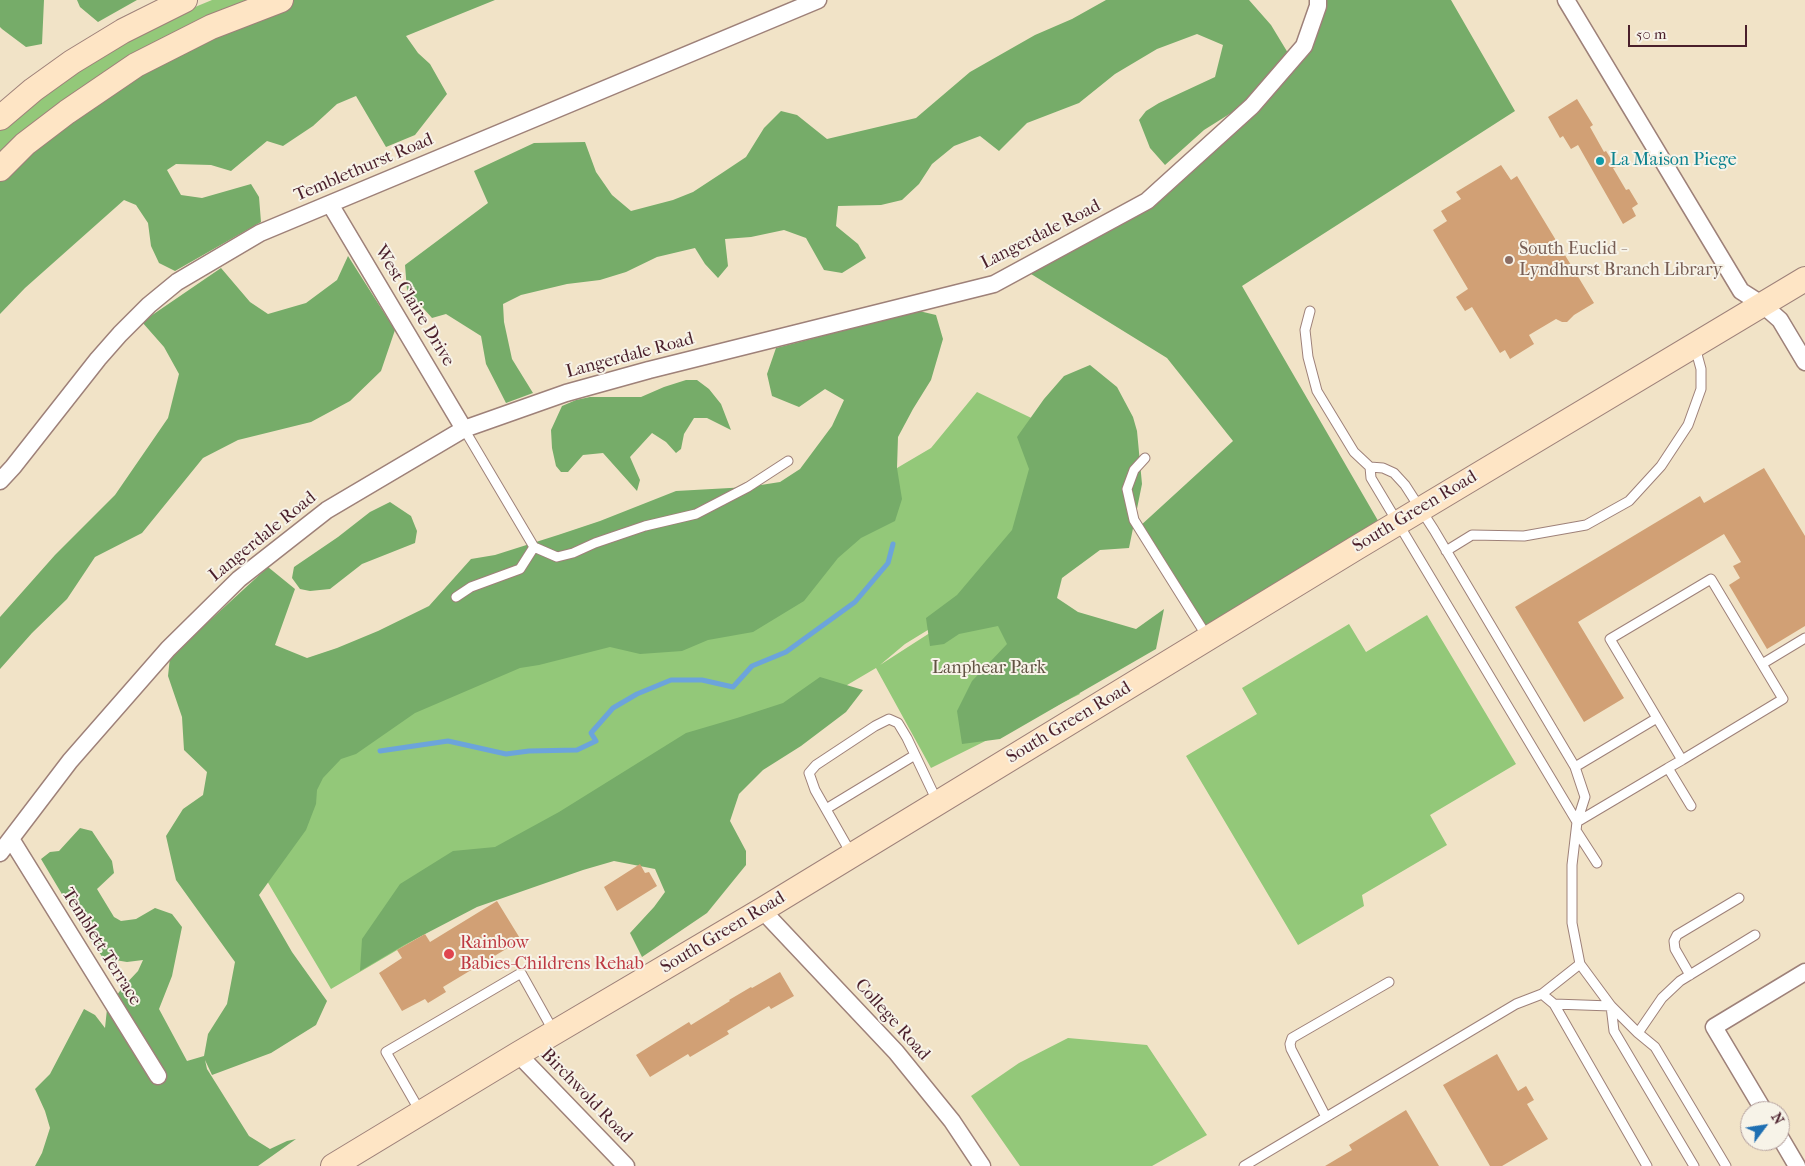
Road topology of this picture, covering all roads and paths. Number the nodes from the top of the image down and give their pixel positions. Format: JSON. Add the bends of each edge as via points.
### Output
{"nodes":[{"id":1,"x":184,"y":0,"type":"edge"},
{"id":2,"x":281,"y":0,"type":"edge"},
{"id":3,"x":818,"y":0,"type":"edge"},
{"id":4,"x":1318,"y":0,"type":"edge"},
{"id":5,"x":1566,"y":0,"type":"edge"},
{"id":6,"x":0,"y":118,"type":"edge"},
{"id":7,"x":0,"y":169,"type":"edge"},
{"id":8,"x":330,"y":204,"type":"junction"},
{"id":9,"x":1805,"y":279,"type":"edge"},
{"id":10,"x":1763,"y":305,"type":"junction"},
{"id":11,"x":1310,"y":311,"type":"dead end"},
{"id":12,"x":1694,"y":346,"type":"junction"},
{"id":13,"x":1805,"y":362,"type":"edge"},
{"id":14,"x":464,"y":429,"type":"junction"},
{"id":15,"x":1145,"y":458,"type":"dead end"},
{"id":16,"x":788,"y":461,"type":"dead end"},
{"id":17,"x":1370,"y":467,"type":"junction"},
{"id":18,"x":0,"y":481,"type":"edge"},
{"id":19,"x":1420,"y":509,"type":"junction"},
{"id":20,"x":1399,"y":522,"type":"junction"},
{"id":21,"x":534,"y":547,"type":"junction"},
{"id":22,"x":1446,"y":551,"type":"junction"},
{"id":23,"x":456,"y":596,"type":"dead end"},
{"id":24,"x":1208,"y":638,"type":"junction"},
{"id":25,"x":1805,"y":638,"type":"edge"},
{"id":26,"x":1762,"y":664,"type":"junction"},
{"id":27,"x":1657,"y":718,"type":"junction"},
{"id":28,"x":915,"y":755,"type":"junction"},
{"id":29,"x":1682,"y":760,"type":"junction"},
{"id":30,"x":1575,"y":767,"type":"junction"},
{"id":31,"x":1668,"y":768,"type":"junction"},
{"id":32,"x":938,"y":803,"type":"junction"},
{"id":33,"x":1691,"y":806,"type":"dead end"},
{"id":34,"x":826,"y":809,"type":"junction"},
{"id":35,"x":1578,"y":822,"type":"junction"},
{"id":36,"x":1577,"y":832,"type":"junction"},
{"id":37,"x":11,"y":839,"type":"junction"},
{"id":38,"x":0,"y":853,"type":"edge"},
{"id":39,"x":852,"y":855,"type":"junction"},
{"id":40,"x":1597,"y":863,"type":"dead end"},
{"id":41,"x":1739,"y":898,"type":"dead end"},
{"id":42,"x":762,"y":910,"type":"junction"},
{"id":43,"x":1755,"y":935,"type":"dead end"},
{"id":44,"x":1580,"y":964,"type":"junction"},
{"id":45,"x":1805,"y":972,"type":"edge"},
{"id":46,"x":1690,"y":975,"type":"junction"},
{"id":47,"x":1389,"y":982,"type":"dead end"},
{"id":48,"x":1542,"y":994,"type":"junction"},
{"id":49,"x":1554,"y":1004,"type":"junction"},
{"id":50,"x":1611,"y":1006,"type":"junction"},
{"id":51,"x":554,"y":1032,"type":"junction"},
{"id":52,"x":1638,"y":1033,"type":"junction"},
{"id":53,"x":518,"y":1054,"type":"junction"},
{"id":54,"x":158,"y":1076,"type":"dead end"},
{"id":55,"x":1758,"y":1101,"type":"edge"},
{"id":56,"x":421,"y":1113,"type":"junction"},
{"id":57,"x":1326,"y":1117,"type":"junction"},
{"id":58,"x":1788,"y":1151,"type":"edge"},
{"id":59,"x":333,"y":1166,"type":"edge"},
{"id":60,"x":626,"y":1166,"type":"edge"},
{"id":61,"x":982,"y":1166,"type":"edge"},
{"id":62,"x":1244,"y":1166,"type":"edge"},
{"id":63,"x":1647,"y":1166,"type":"edge"},
{"id":64,"x":1694,"y":1166,"type":"edge"},
{"id":65,"x":1726,"y":1166,"type":"edge"},
{"id":66,"x":1797,"y":1166,"type":"edge"}],
"edges":[{"from":1,"to":6,"type":"main road","via":[[72,62]]},
{"from":2,"to":7,"type":"main road","via":[[210,27],[136,65],[66,112],[25,144]]},
{"from":3,"to":8,"type":"street","name":"Temblethurst Road"},
{"from":4,"to":14,"type":"street","name":"Langerdale Road","via":[[1304,46],[1252,106],[1147,201],[994,284],[640,373]]},
{"from":5,"to":10,"type":"street","via":[[1742,292]]},
{"from":8,"to":14,"type":"street","name":"West Claire Drive"},
{"from":8,"to":18,"type":"street","name":"Temblethurst Road","via":[[260,233],[177,282],[149,305],[98,359]]},
{"from":9,"to":10,"type":"main road","name":"South Green Road"},
{"from":10,"to":12,"type":"main road","name":"South Green Road"},
{"from":10,"to":13,"type":"street","via":[[1780,320]]},
{"from":11,"to":17,"type":"lane","via":[[1305,330],[1317,391],[1354,452]]},
{"from":12,"to":19,"type":"main road","name":"South Green Road"},
{"from":12,"to":22,"type":"lane","via":[[1701,369],[1701,389],[1688,425],[1661,466],[1629,501],[1586,525],[1524,536],[1472,535]]},
{"from":14,"to":21,"type":"lane"},
{"from":14,"to":37,"type":"street","name":"Langerdale Road","via":[[328,510],[239,579],[168,649],[70,761]]},
{"from":15,"to":24,"type":"lane","via":[[1134,470],[1127,489],[1134,520]]},
{"from":16,"to":21,"type":"lane","via":[[748,487],[696,514],[645,526],[557,557]]},
{"from":17,"to":19,"type":"lane","via":[[1394,473]]},
{"from":17,"to":20,"type":"lane","via":[[1371,478]]},
{"from":19,"to":20,"type":"main road","name":"South Green Road"},
{"from":19,"to":22,"type":"lane"},
{"from":20,"to":24,"type":"main road","name":"South Green Road"},
{"from":20,"to":35,"type":"lane"},
{"from":21,"to":23,"type":"lane","via":[[520,569],[471,586]]},
{"from":22,"to":30,"type":"lane"},
{"from":24,"to":32,"type":"main road","name":"South Green Road"},
{"from":25,"to":26,"type":"lane"},
{"from":26,"to":27,"type":"lane","via":[[1711,579],[1610,640]]},
{"from":26,"to":29,"type":"lane","via":[[1783,699]]},
{"from":27,"to":29,"type":"lane"},
{"from":27,"to":30,"type":"lane"},
{"from":28,"to":32,"type":"lane"},
{"from":28,"to":34,"type":"lane"},
{"from":28,"to":34,"type":"lane","via":[[898,723],[889,719],[875,726],[809,773]]},
{"from":29,"to":31,"type":"lane"},
{"from":30,"to":35,"type":"lane","via":[[1584,797]]},
{"from":31,"to":33,"type":"lane"},
{"from":31,"to":35,"type":"lane"},
{"from":32,"to":39,"type":"main road","name":"South Green Road"},
{"from":34,"to":39,"type":"lane"},
{"from":35,"to":36,"type":"lane"},
{"from":36,"to":40,"type":"lane"},
{"from":36,"to":44,"type":"lane","via":[[1572,866],[1572,923]]},
{"from":37,"to":38,"type":"street","name":"Langerdale Road"},
{"from":37,"to":54,"type":"street","name":"Temblett Terrace"},
{"from":39,"to":42,"type":"main road","name":"South Green Road"},
{"from":41,"to":46,"type":"lane","via":[[1677,935],[1674,949]]},
{"from":42,"to":51,"type":"main road","name":"South Green Road"},
{"from":42,"to":61,"type":"street","name":"College Road","via":[[896,1052],[952,1121]]},
{"from":43,"to":46,"type":"lane"},
{"from":44,"to":48,"type":"lane"},
{"from":44,"to":50,"type":"lane"},
{"from":45,"to":55,"type":"street","via":[[1714,1027]]},
{"from":46,"to":52,"type":"lane","via":[[1662,998]]},
{"from":47,"to":57,"type":"lane","via":[[1292,1038],[1291,1049]]},
{"from":48,"to":49,"type":"lane"},
{"from":48,"to":57,"type":"lane","via":[[1516,1004]]},
{"from":49,"to":50,"type":"lane"},
{"from":49,"to":63,"type":"lane"},
{"from":50,"to":52,"type":"lane"},
{"from":50,"to":64,"type":"lane","via":[[1614,1031]]},
{"from":51,"to":53,"type":"main road","name":"South Green Road"},
{"from":51,"to":56,"type":"lane","via":[[521,973],[386,1052]]},
{"from":52,"to":65,"type":"lane","via":[[1655,1047]]},
{"from":53,"to":56,"type":"main road","name":"South Green Road"},
{"from":53,"to":60,"type":"street","name":"Birchwold Road"},
{"from":56,"to":59,"type":"main road","name":"South Green Road"},
{"from":57,"to":62,"type":"lane"},
{"from":58,"to":66,"type":"street"}]}
